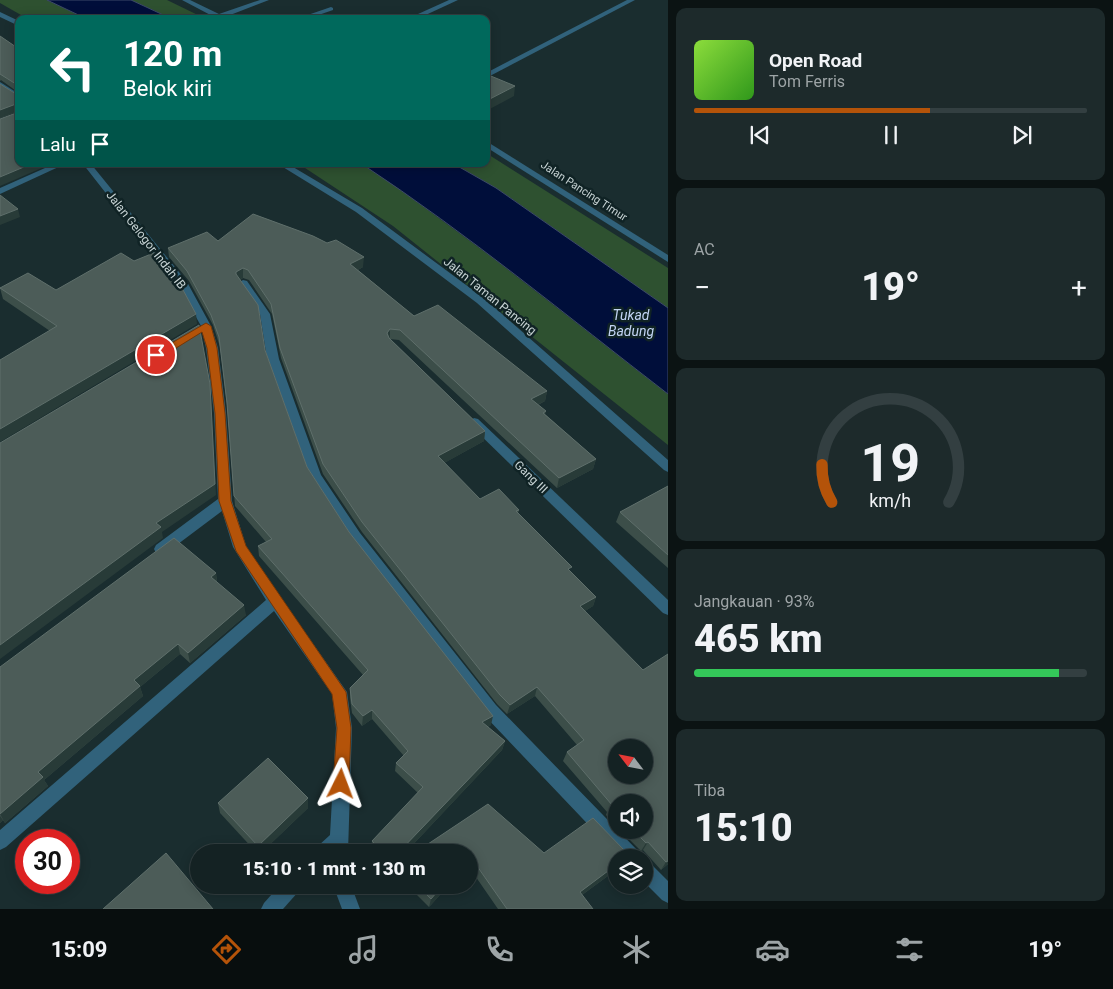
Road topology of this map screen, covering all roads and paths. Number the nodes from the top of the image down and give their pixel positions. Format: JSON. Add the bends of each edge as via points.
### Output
{"nodes":[{"id":1,"x":266,"y":0,"type":"edge"},
{"id":2,"x":455,"y":0,"type":"edge"},
{"id":3,"x":632,"y":0,"type":"edge"},
{"id":4,"x":190,"y":1,"type":"edge"},
{"id":5,"x":331,"y":9,"type":"dead end"},
{"id":6,"x":0,"y":14,"type":"edge"},
{"id":7,"x":216,"y":15,"type":"edge"},
{"id":8,"x":229,"y":15,"type":"edge"},
{"id":9,"x":312,"y":15,"type":"edge"},
{"id":10,"x":419,"y":15,"type":"edge"},
{"id":11,"x":15,"y":22,"type":"edge"},
{"id":12,"x":490,"y":74,"type":"edge"},
{"id":13,"x":0,"y":84,"type":"edge"},
{"id":14,"x":15,"y":95,"type":"edge"},
{"id":15,"x":490,"y":146,"type":"edge"},
{"id":16,"x":54,"y":167,"type":"edge"},
{"id":17,"x":89,"y":167,"type":"edge"},
{"id":18,"x":287,"y":167,"type":"edge"},
{"id":19,"x":0,"y":192,"type":"edge"},
{"id":20,"x":668,"y":259,"type":"edge"},
{"id":21,"x":243,"y":283,"type":"edge"},
{"id":22,"x":464,"y":412,"type":"edge"},
{"id":23,"x":668,"y":467,"type":"edge"},
{"id":24,"x":225,"y":501,"type":"junction"},
{"id":25,"x":148,"y":559,"type":"edge"},
{"id":26,"x":275,"y":601,"type":"junction"},
{"id":27,"x":668,"y":609,"type":"edge"},
{"id":28,"x":0,"y":841,"type":"edge"},
{"id":29,"x":338,"y":844,"type":"edge"},
{"id":30,"x":624,"y":849,"type":"edge"},
{"id":31,"x":653,"y":878,"type":"edge"},
{"id":32,"x":284,"y":894,"type":"edge"},
{"id":33,"x":345,"y":894,"type":"edge"},
{"id":34,"x":668,"y":894,"type":"edge"},
{"id":35,"x":270,"y":909,"type":"edge"},
{"id":36,"x":351,"y":909,"type":"edge"}],
"edges":[{"from":1,"to":8,"type":"street"},
{"from":2,"to":10,"type":"street"},
{"from":3,"to":12,"type":"street"},
{"from":4,"to":7,"type":"street"},
{"from":5,"to":9,"type":"street"},
{"from":6,"to":11,"type":"street"},
{"from":13,"to":14,"type":"street"},
{"from":15,"to":20,"type":"street","name":"Jalan Pancing Timur"},
{"from":16,"to":19,"type":"street"},
{"from":17,"to":24,"type":"street","name":"Jalan Gelogor Indah IB","via":[[183,284],[212,348]]},
{"from":18,"to":23,"type":"street","name":"Jalan Taman Pancing","via":[[360,210],[481,302]]},
{"from":21,"to":30,"type":"street","via":[[265,314],[272,359],[315,476],[355,537],[490,710]]},
{"from":22,"to":27,"type":"street","name":"Gang III"},
{"from":24,"to":25,"type":"street"},
{"from":24,"to":26,"type":"street","name":"Jalan Gelogor Indah IB","via":[[240,548]]},
{"from":26,"to":28,"type":"street"},
{"from":26,"to":29,"type":"street","name":"Jalan Gelogor Indah IB","via":[[339,692],[344,728]]},
{"from":31,"to":34,"type":"street"},
{"from":32,"to":35,"type":"street"},
{"from":33,"to":36,"type":"street"}]}
